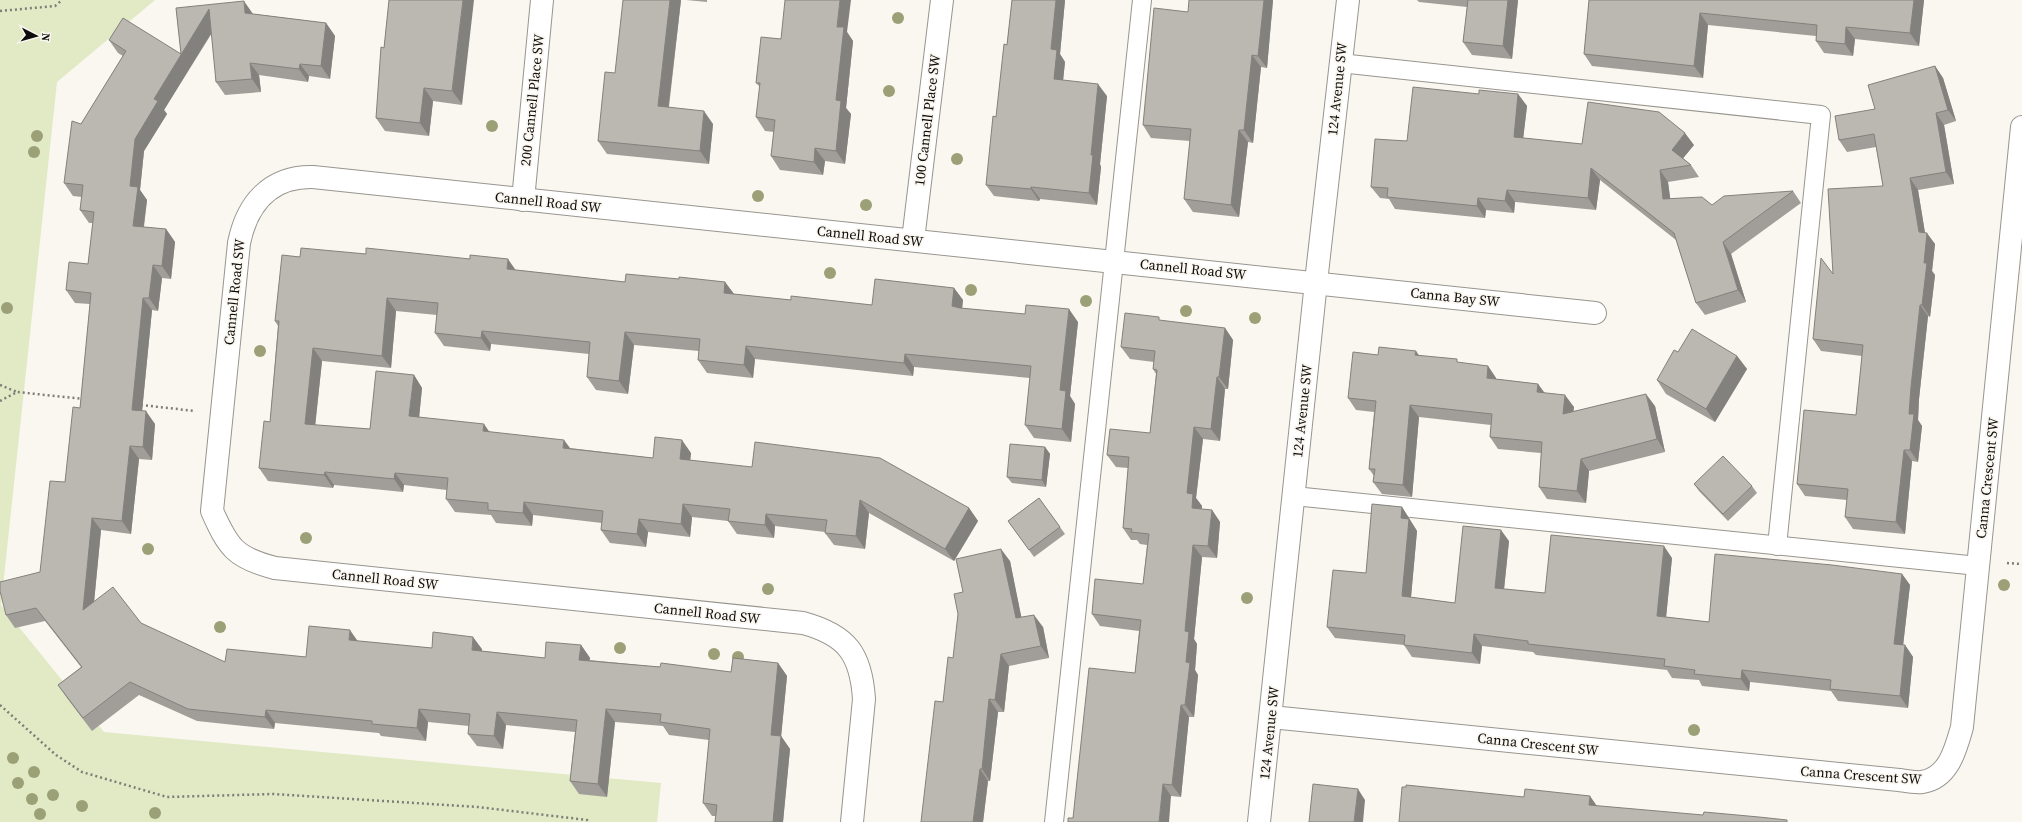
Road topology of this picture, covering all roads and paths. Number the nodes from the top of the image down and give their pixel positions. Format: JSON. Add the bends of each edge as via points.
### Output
{"nodes":[{"id":1,"x":62,"y":0,"type":"edge"},
{"id":2,"x":542,"y":0,"type":"edge"},
{"id":3,"x":942,"y":0,"type":"edge"},
{"id":4,"x":1142,"y":0,"type":"edge"},
{"id":5,"x":1348,"y":0,"type":"edge"},
{"id":6,"x":0,"y":11,"type":"edge"},
{"id":7,"x":1340,"y":64,"type":"junction"},
{"id":8,"x":2022,"y":127,"type":"edge"},
{"id":9,"x":523,"y":200,"type":"junction"},
{"id":10,"x":913,"y":240,"type":"junction"},
{"id":11,"x":1114,"y":261,"type":"junction"},
{"id":12,"x":1316,"y":282,"type":"junction"},
{"id":13,"x":1595,"y":313,"type":"dead end"},
{"id":14,"x":0,"y":385,"type":"edge"},
{"id":15,"x":17,"y":392,"type":"junction"},
{"id":16,"x":0,"y":400,"type":"edge"},
{"id":17,"x":88,"y":400,"type":"edge"},
{"id":18,"x":135,"y":404,"type":"edge"},
{"id":19,"x":222,"y":413,"type":"junction"},
{"id":20,"x":1294,"y":496,"type":"junction"},
{"id":21,"x":1777,"y":546,"type":"junction"},
{"id":22,"x":1978,"y":566,"type":"junction"},
{"id":23,"x":0,"y":705,"type":"edge"},
{"id":24,"x":1271,"y":717,"type":"junction"},
{"id":25,"x":589,"y":822,"type":"edge"},
{"id":26,"x":852,"y":822,"type":"edge"},
{"id":27,"x":1054,"y":822,"type":"edge"},
{"id":28,"x":1259,"y":822,"type":"edge"}],
"edges":[{"from":1,"to":6,"type":"path","via":[[55,6]]},
{"from":2,"to":9,"type":"street","name":"200 Cannell Place SW"},
{"from":3,"to":10,"type":"street","name":"100 Cannell Place SW"},
{"from":4,"to":11,"type":"lane"},
{"from":5,"to":7,"type":"street","name":"124 Avenue SW"},
{"from":7,"to":12,"type":"street","name":"124 Avenue SW"},
{"from":7,"to":21,"type":"lane","via":[[1821,115]]},
{"from":8,"to":22,"type":"street","name":"Canna Crescent SW"},
{"from":9,"to":10,"type":"street","name":"Cannell Road SW"},
{"from":9,"to":19,"type":"street","name":"Cannell Road SW","via":[[313,177],[297,177],[265,192],[252,207],[242,225]]},
{"from":10,"to":11,"type":"street","name":"Cannell Road SW"},
{"from":11,"to":12,"type":"street","name":"Cannell Road SW"},
{"from":11,"to":27,"type":"lane"},
{"from":12,"to":13,"type":"street","name":"Canna Bay SW"},
{"from":12,"to":20,"type":"street","name":"124 Avenue SW"},
{"from":14,"to":15,"type":"path"},
{"from":15,"to":16,"type":"path"},
{"from":15,"to":17,"type":"path"},
{"from":18,"to":19,"type":"path"},
{"from":19,"to":26,"type":"street","name":"Cannell Road SW","via":[[212,511],[226,540],[252,562],[283,569],[803,623],[824,629],[842,640],[857,662],[863,681],[864,699]]},
{"from":20,"to":21,"type":"lane"},
{"from":20,"to":24,"type":"street","name":"124 Avenue SW"},
{"from":21,"to":22,"type":"lane"},
{"from":22,"to":24,"type":"street","name":"Canna Crescent SW","via":[[1962,727],[1948,766],[1922,782]]},
{"from":23,"to":25,"type":"path","via":[[56,755],[82,772],[167,797],[273,794],[478,807]]},
{"from":24,"to":28,"type":"street","name":"124 Avenue SW"}]}
